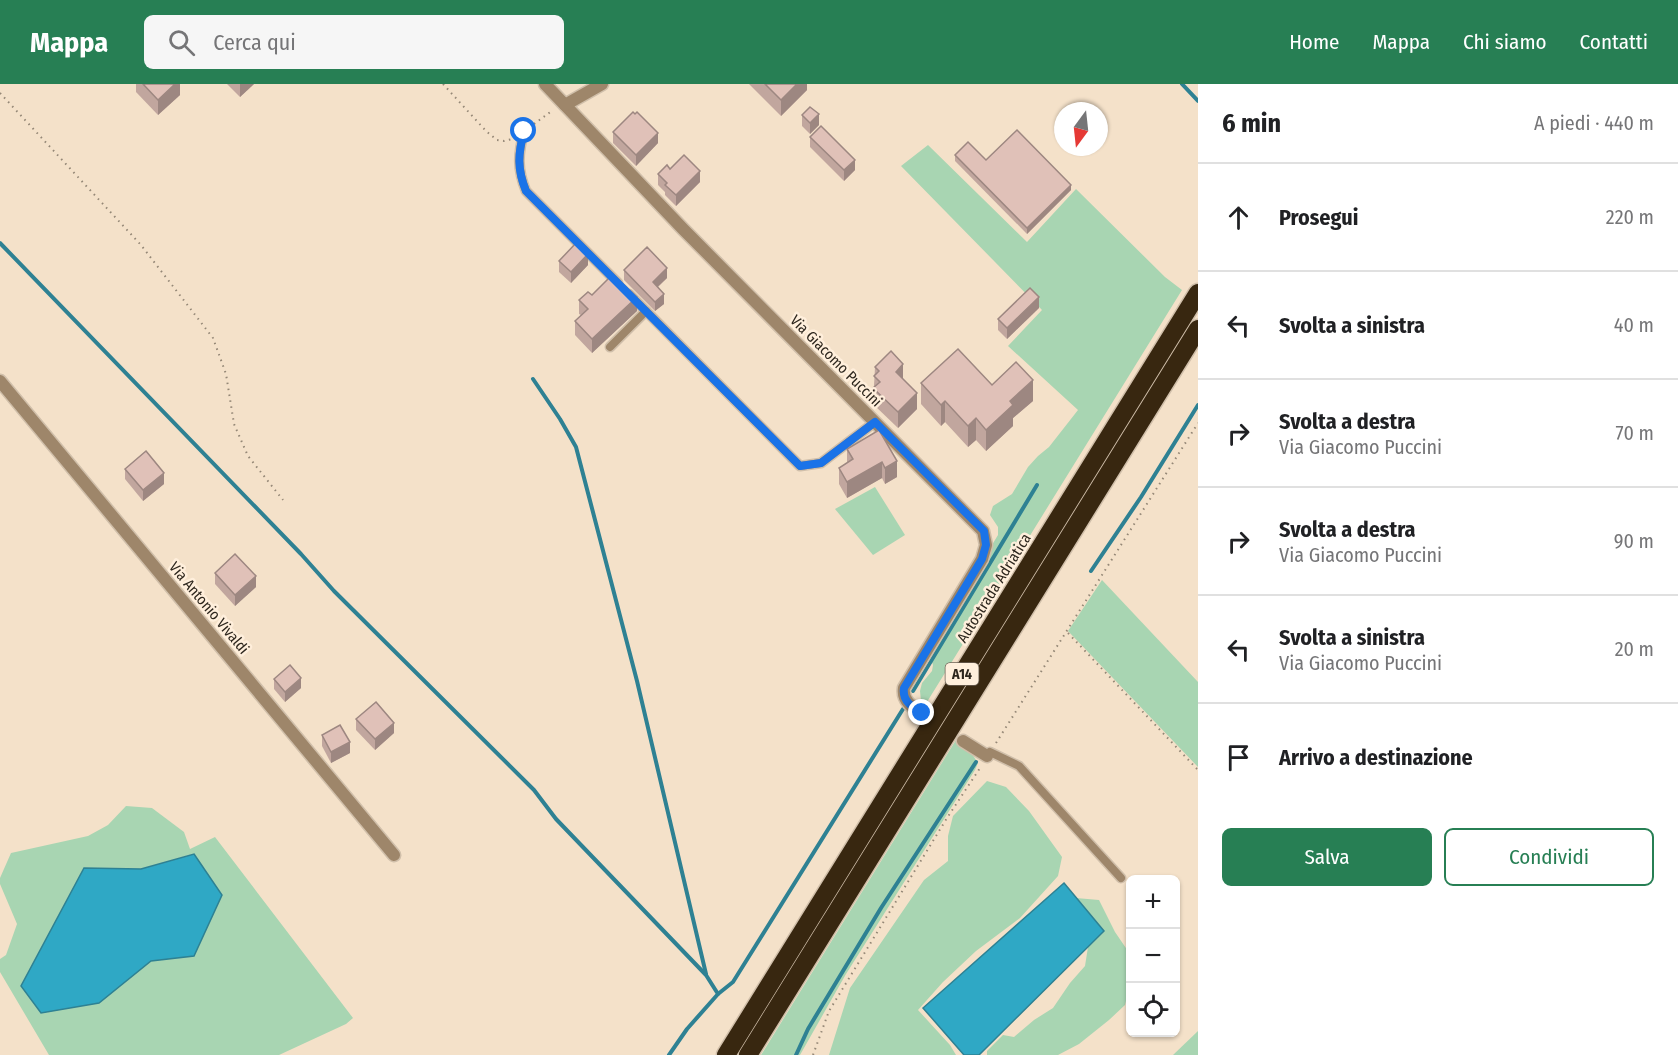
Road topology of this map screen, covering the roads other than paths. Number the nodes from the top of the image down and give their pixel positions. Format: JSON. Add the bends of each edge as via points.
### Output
{"nodes":[{"id":1,"x":545,"y":84,"type":"edge"},
{"id":2,"x":602,"y":84,"type":"edge"},
{"id":3,"x":564,"y":104,"type":"junction"},
{"id":4,"x":524,"y":131,"type":"road end"},
{"id":5,"x":1198,"y":293,"type":"edge"},
{"id":6,"x":646,"y":311,"type":"junction"},
{"id":7,"x":1198,"y":329,"type":"edge"},
{"id":8,"x":610,"y":347,"type":"dead end"},
{"id":9,"x":0,"y":381,"type":"edge"},
{"id":10,"x":875,"y":422,"type":"junction"},
{"id":11,"x":922,"y":713,"type":"dead end"},
{"id":12,"x":963,"y":741,"type":"dead end"},
{"id":13,"x":988,"y":754,"type":"joint"},
{"id":14,"x":394,"y":855,"type":"dead end"},
{"id":15,"x":1121,"y":878,"type":"dead end"},
{"id":16,"x":726,"y":1055,"type":"edge"},
{"id":17,"x":748,"y":1055,"type":"edge"}],
"edges":[{"from":1,"to":3,"type":"street","name":"Via Giacomo Puccini"},
{"from":2,"to":3,"type":"street"},
{"from":3,"to":10,"type":"street","name":"Via Giacomo Puccini"},
{"from":4,"to":6,"type":"lane","via":[[519,150],[520,177],[526,191]]},
{"from":5,"to":16,"type":"highway","name":"Autostrada Adriatica","number":"A14"},
{"from":6,"to":8,"type":"lane"},
{"from":6,"to":10,"type":"lane","via":[[800,466],[821,463]]},
{"from":7,"to":17,"type":"highway","number":"A14"},
{"from":9,"to":14,"type":"street","name":"Via Antonio Vivaldi"},
{"from":10,"to":11,"type":"street","name":"Via Giacomo Puccini","via":[[981,527],[986,538],[982,559],[904,688],[907,702]]},
{"from":12,"to":13,"type":"street"},
{"from":13,"to":15,"type":"lane","via":[[1019,766]]}]}
